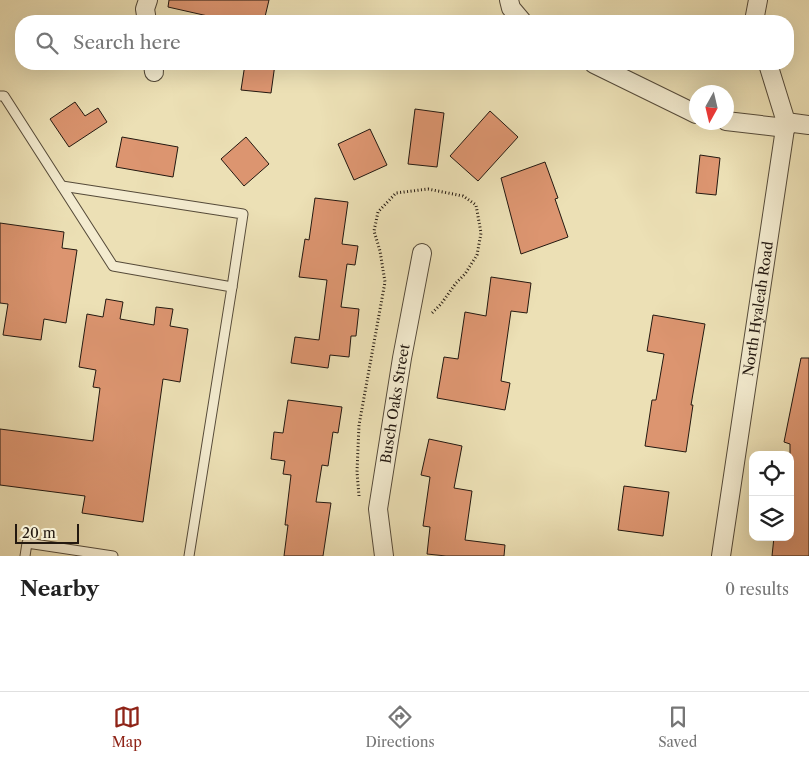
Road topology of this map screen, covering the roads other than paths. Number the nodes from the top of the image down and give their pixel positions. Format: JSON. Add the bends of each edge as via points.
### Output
{"nodes":[{"id":1,"x":148,"y":0,"type":"edge"},
{"id":2,"x":509,"y":0,"type":"edge"},
{"id":3,"x":758,"y":0,"type":"edge"},
{"id":4,"x":146,"y":15,"type":"edge"},
{"id":5,"x":517,"y":15,"type":"edge"},
{"id":6,"x":755,"y":15,"type":"edge"},
{"id":7,"x":606,"y":70,"type":"edge"},
{"id":8,"x":770,"y":70,"type":"edge"},
{"id":9,"x":0,"y":96,"type":"edge"},
{"id":10,"x":689,"y":110,"type":"edge"},
{"id":11,"x":734,"y":122,"type":"edge"},
{"id":12,"x":786,"y":125,"type":"junction"},
{"id":13,"x":809,"y":125,"type":"edge"},
{"id":14,"x":62,"y":186,"type":"junction"},
{"id":15,"x":422,"y":253,"type":"dead end"},
{"id":16,"x":232,"y":287,"type":"junction"},
{"id":17,"x":25,"y":556,"type":"edge"},
{"id":18,"x":113,"y":556,"type":"edge"},
{"id":19,"x":188,"y":556,"type":"edge"},
{"id":20,"x":384,"y":556,"type":"edge"},
{"id":21,"x":720,"y":556,"type":"edge"}],
"edges":[{"from":1,"to":4,"type":"street"},
{"from":2,"to":5,"type":"street"},
{"from":3,"to":6,"type":"street"},
{"from":7,"to":10,"type":"street"},
{"from":8,"to":12,"type":"street","name":"North Hyaleah Road"},
{"from":9,"to":14,"type":"lane","via":[[4,96]]},
{"from":11,"to":12,"type":"street"},
{"from":12,"to":13,"type":"street"},
{"from":12,"to":21,"type":"street","name":"North Hyaleah Road"},
{"from":14,"to":16,"type":"lane","via":[[113,266]]},
{"from":14,"to":16,"type":"lane","via":[[243,214]]},
{"from":15,"to":20,"type":"street","name":"Busch Oaks Street","via":[[378,510]]},
{"from":16,"to":19,"type":"lane"},
{"from":17,"to":18,"type":"lane","via":[[27,543]]}]}
